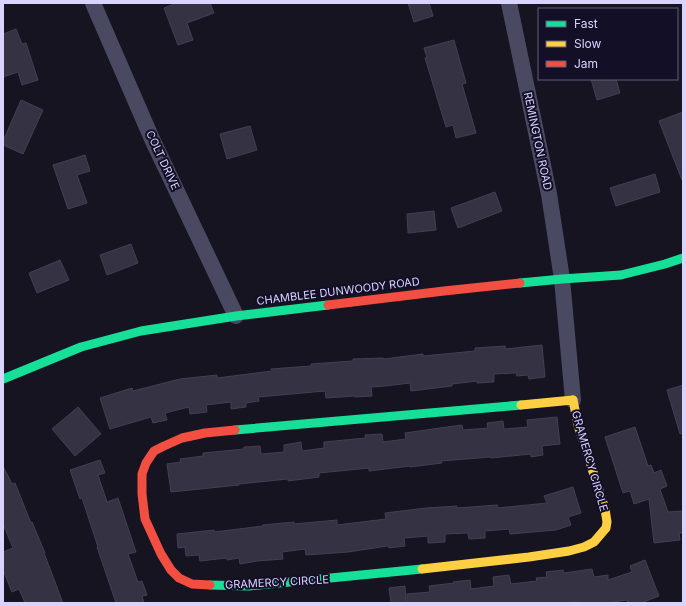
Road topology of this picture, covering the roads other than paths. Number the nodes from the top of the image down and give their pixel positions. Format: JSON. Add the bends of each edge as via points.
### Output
{"nodes":[{"id":1,"x":93,"y":3,"type":"edge"},
{"id":2,"x":509,"y":3,"type":"edge"},
{"id":3,"x":683,"y":258,"type":"edge"},
{"id":4,"x":562,"y":279,"type":"junction"},
{"id":5,"x":236,"y":316,"type":"junction"},
{"id":6,"x":3,"y":379,"type":"edge"},
{"id":7,"x":573,"y":400,"type":"junction"}],
"edges":[{"from":1,"to":5,"type":"street","name":"COLT DRIVE","via":[[152,139]]},
{"from":2,"to":4,"type":"street","name":"REMINGTON ROAD","via":[[549,194]]},
{"from":3,"to":4,"type":"street","name":"CHAMBLEE DUNWOODY ROAD","via":[[621,275]]},
{"from":4,"to":5,"type":"street","name":"CHAMBLEE DUNWOODY ROAD"},
{"from":4,"to":7,"type":"street","name":"GRAMERCY CIRCLE"},
{"from":5,"to":6,"type":"street","name":"CHAMBLEE DUNWOODY ROAD","via":[[141,331],[81,347]]},
{"from":7,"to":7,"type":"street","name":"GRAMERCY CIRCLE","via":[[205,433],[182,438],[154,451],[142,460],[145,519],[177,583],[192,584],[249,586],[355,576],[529,557],[584,547],[607,537],[607,522]]}]}
